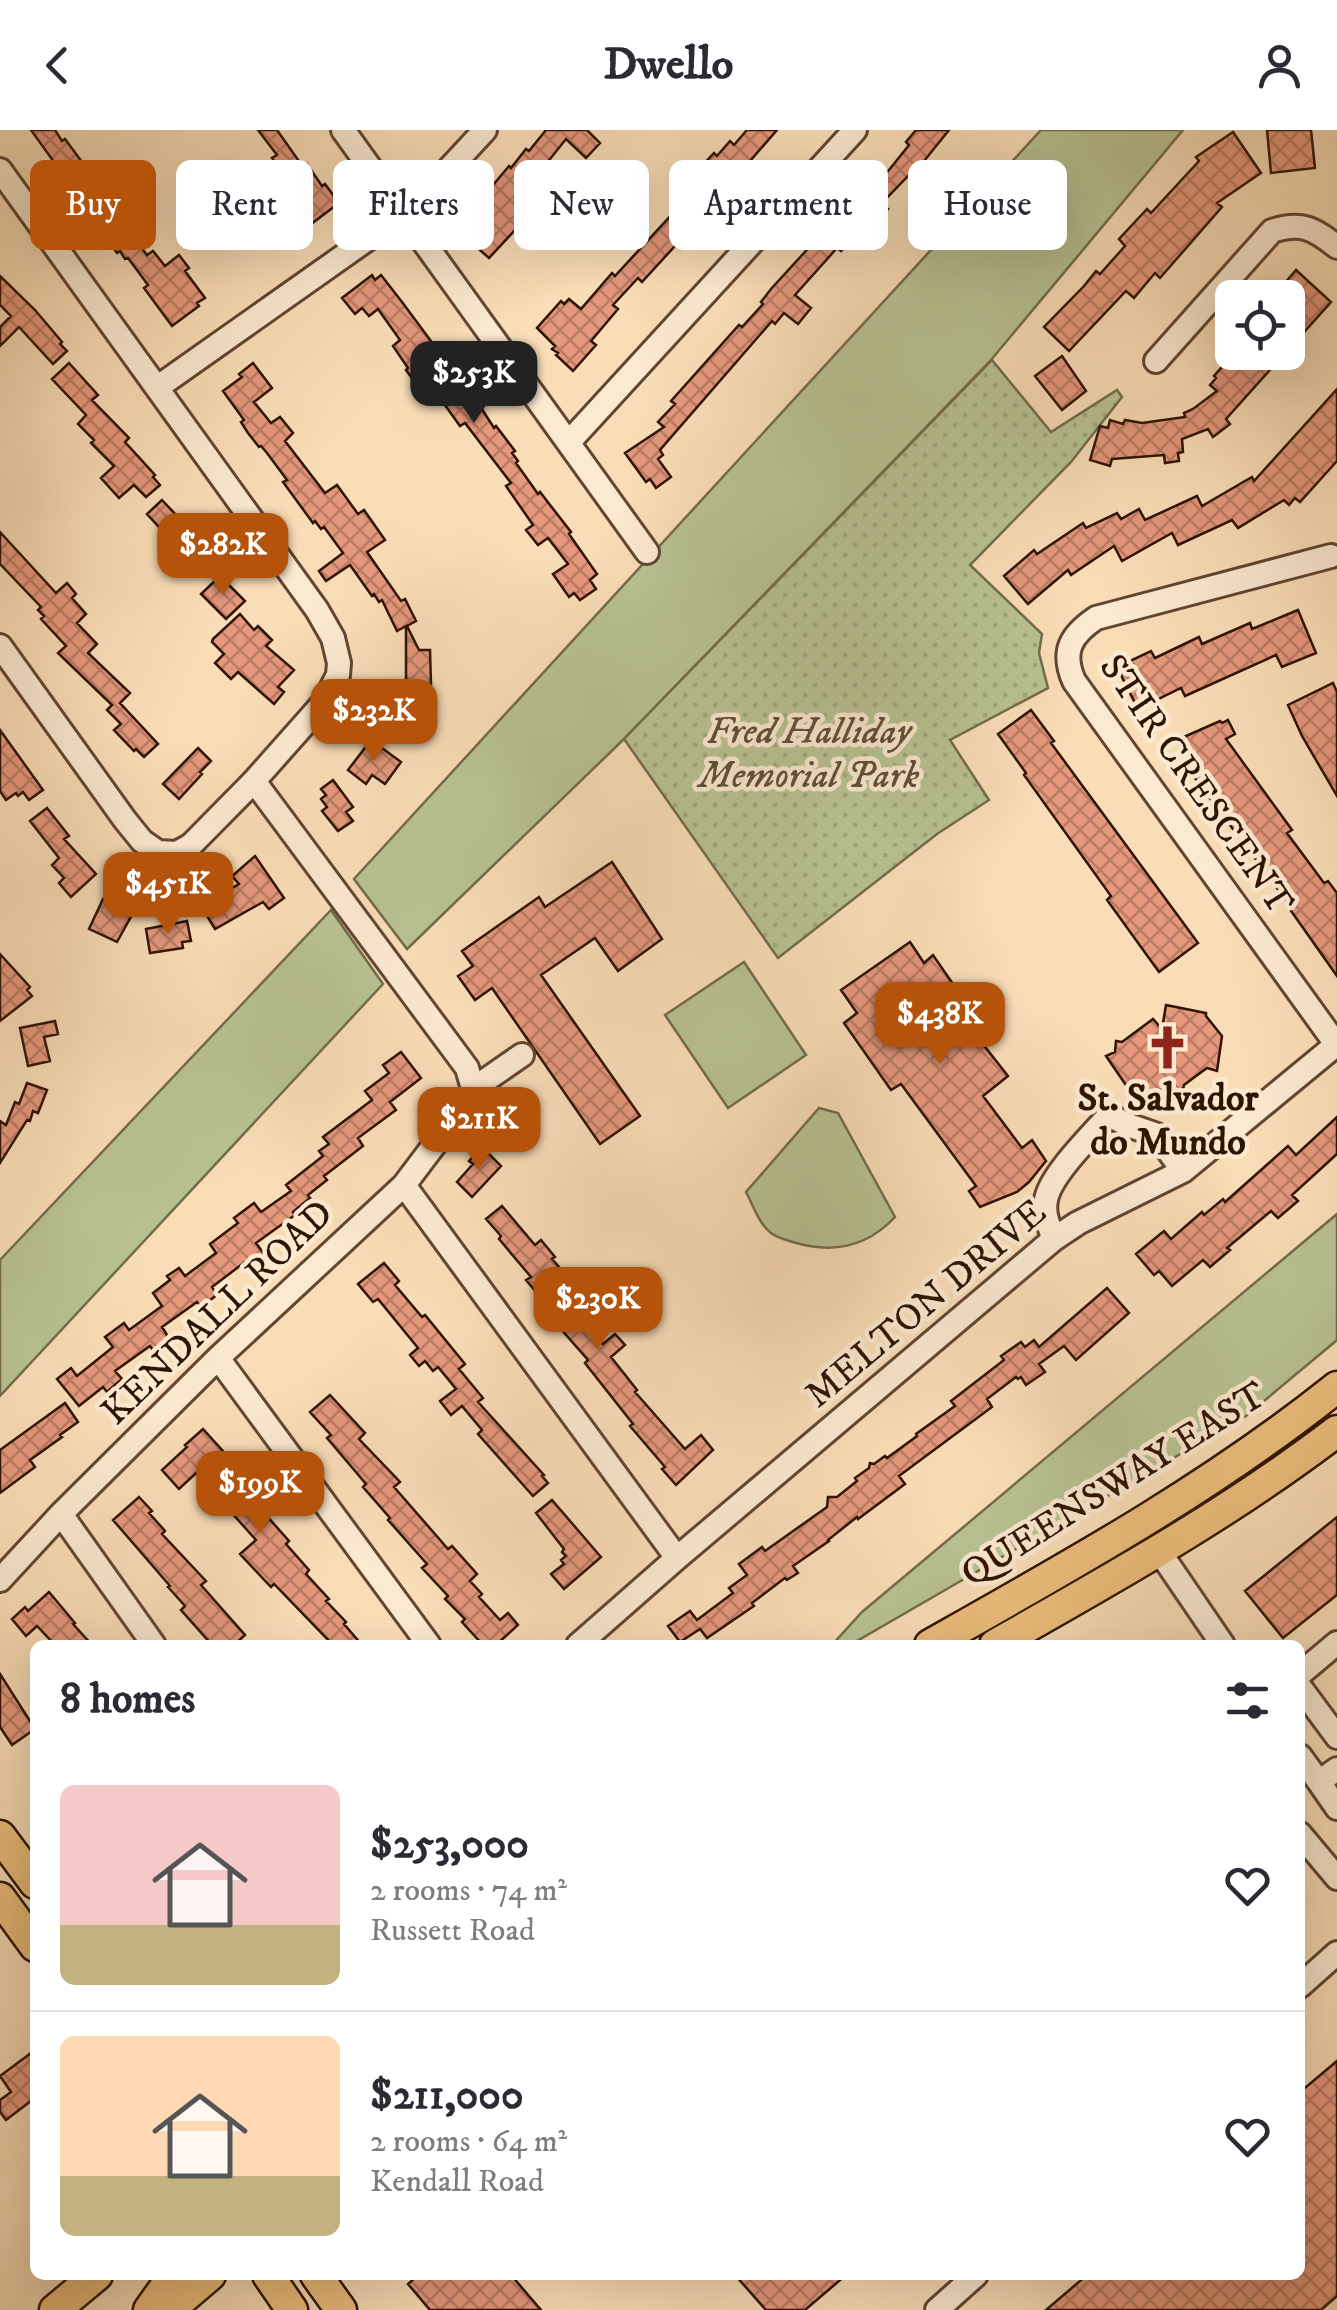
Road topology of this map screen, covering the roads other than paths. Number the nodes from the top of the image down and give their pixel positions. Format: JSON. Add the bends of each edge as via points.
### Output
{"nodes":[{"id":1,"x":344,"y":130,"type":"edge"},
{"id":2,"x":484,"y":130,"type":"edge"},
{"id":3,"x":854,"y":130,"type":"edge"},
{"id":4,"x":365,"y":160,"type":"edge"},
{"id":5,"x":457,"y":160,"type":"edge"},
{"id":6,"x":0,"y":170,"type":"edge"},
{"id":7,"x":1337,"y":248,"type":"edge"},
{"id":8,"x":352,"y":250,"type":"edge"},
{"id":9,"x":429,"y":250,"type":"edge"},
{"id":10,"x":1156,"y":361,"type":"dead end"},
{"id":11,"x":158,"y":387,"type":"junction"},
{"id":12,"x":569,"y":442,"type":"junction"},
{"id":13,"x":647,"y":552,"type":"dead end"},
{"id":14,"x":1335,"y":558,"type":"edge"},
{"id":15,"x":0,"y":646,"type":"edge"},
{"id":16,"x":254,"y":781,"type":"junction"},
{"id":17,"x":1337,"y":1044,"type":"edge"},
{"id":18,"x":522,"y":1056,"type":"dead end"},
{"id":19,"x":473,"y":1089,"type":"junction"},
{"id":20,"x":1183,"y":1172,"type":"junction"},
{"id":21,"x":404,"y":1185,"type":"junction"},
{"id":22,"x":1054,"y":1239,"type":"junction"},
{"id":23,"x":218,"y":1358,"type":"junction"},
{"id":24,"x":1337,"y":1388,"type":"edge"},
{"id":25,"x":1337,"y":1431,"type":"edge"},
{"id":26,"x":61,"y":1514,"type":"junction"},
{"id":27,"x":1158,"y":1551,"type":"junction"},
{"id":28,"x":677,"y":1558,"type":"junction"},
{"id":29,"x":0,"y":1580,"type":"edge"},
{"id":30,"x":150,"y":1640,"type":"edge"},
{"id":31,"x":425,"y":1640,"type":"edge"},
{"id":32,"x":584,"y":1640,"type":"edge"},
{"id":33,"x":939,"y":1640,"type":"edge"},
{"id":34,"x":1005,"y":1640,"type":"edge"},
{"id":35,"x":1220,"y":1640,"type":"edge"},
{"id":36,"x":1337,"y":1643,"type":"edge"},
{"id":37,"x":1305,"y":1670,"type":"edge"},
{"id":38,"x":1305,"y":1694,"type":"edge"},
{"id":39,"x":1337,"y":1737,"type":"edge"},
{"id":40,"x":1305,"y":1760,"type":"edge"},
{"id":41,"x":1328,"y":1776,"type":"edge"},
{"id":42,"x":1337,"y":1808,"type":"edge"},
{"id":43,"x":0,"y":1836,"type":"edge"},
{"id":44,"x":1305,"y":1840,"type":"edge"},
{"id":45,"x":30,"y":1876,"type":"edge"},
{"id":46,"x":1337,"y":1878,"type":"edge"},
{"id":47,"x":0,"y":1898,"type":"edge"},
{"id":48,"x":30,"y":1939,"type":"edge"},
{"id":49,"x":1337,"y":1953,"type":"edge"},
{"id":50,"x":1305,"y":1982,"type":"edge"},
{"id":51,"x":90,"y":2280,"type":"edge"},
{"id":52,"x":170,"y":2280,"type":"edge"},
{"id":53,"x":204,"y":2280,"type":"edge"},
{"id":54,"x":271,"y":2280,"type":"edge"},
{"id":55,"x":970,"y":2280,"type":"edge"},
{"id":56,"x":54,"y":2310,"type":"edge"},
{"id":57,"x":149,"y":2310,"type":"edge"},
{"id":58,"x":169,"y":2310,"type":"edge"},
{"id":59,"x":292,"y":2310,"type":"edge"},
{"id":60,"x":936,"y":2310,"type":"edge"}],
"edges":[{"from":1,"to":4,"type":"street"},
{"from":2,"to":5,"type":"street"},
{"from":3,"to":12,"type":"street"},
{"from":6,"to":11,"type":"street"},
{"from":7,"to":10,"type":"street","via":[[1303,226],[1272,231]]},
{"from":8,"to":11,"type":"street"},
{"from":9,"to":12,"type":"street"},
{"from":11,"to":16,"type":"street","via":[[317,610],[340,663],[325,701]]},
{"from":12,"to":13,"type":"street"},
{"from":14,"to":17,"type":"street","name":"STIR CRESCENT","via":[[1096,618],[1074,636],[1068,654],[1074,681]]},
{"from":15,"to":16,"type":"street","via":[[125,820],[158,852],[191,845]]},
{"from":16,"to":19,"type":"street","via":[[467,1068]]},
{"from":17,"to":20,"type":"street","name":"MELTON DRIVE"},
{"from":18,"to":19,"type":"street"},
{"from":19,"to":21,"type":"street","name":"KENDALL ROAD"},
{"from":20,"to":22,"type":"street","name":"MELTON DRIVE"},
{"from":20,"to":22,"type":"street","via":[[1157,1135],[1110,1115],[1052,1181],[1046,1212]]},
{"from":21,"to":23,"type":"street","name":"KENDALL ROAD"},
{"from":21,"to":28,"type":"street"},
{"from":22,"to":28,"type":"street","name":"MELTON DRIVE"},
{"from":23,"to":26,"type":"street","name":"KENDALL ROAD"},
{"from":23,"to":31,"type":"street"},
{"from":24,"to":33,"type":"main road","name":"QUEENSWAY EAST","via":[[1175,1504]]},
{"from":25,"to":27,"type":"main road","name":"QUEENSWAY EAST"},
{"from":26,"to":29,"type":"street","name":"KENDALL ROAD"},
{"from":26,"to":30,"type":"street"},
{"from":27,"to":34,"type":"main road","name":"QUEENSWAY EAST"},
{"from":27,"to":35,"type":"street"},
{"from":28,"to":32,"type":"street","name":"MELTON DRIVE"},
{"from":36,"to":37,"type":"street"},
{"from":38,"to":39,"type":"street"},
{"from":40,"to":41,"type":"street"},
{"from":41,"to":42,"type":"street"},
{"from":43,"to":45,"type":"main road"},
{"from":44,"to":46,"type":"street"},
{"from":47,"to":48,"type":"main road"},
{"from":49,"to":50,"type":"street"},
{"from":51,"to":56,"type":"main road"},
{"from":52,"to":57,"type":"main road"},
{"from":53,"to":58,"type":"main road"},
{"from":54,"to":59,"type":"main road"},
{"from":55,"to":60,"type":"street"}]}
